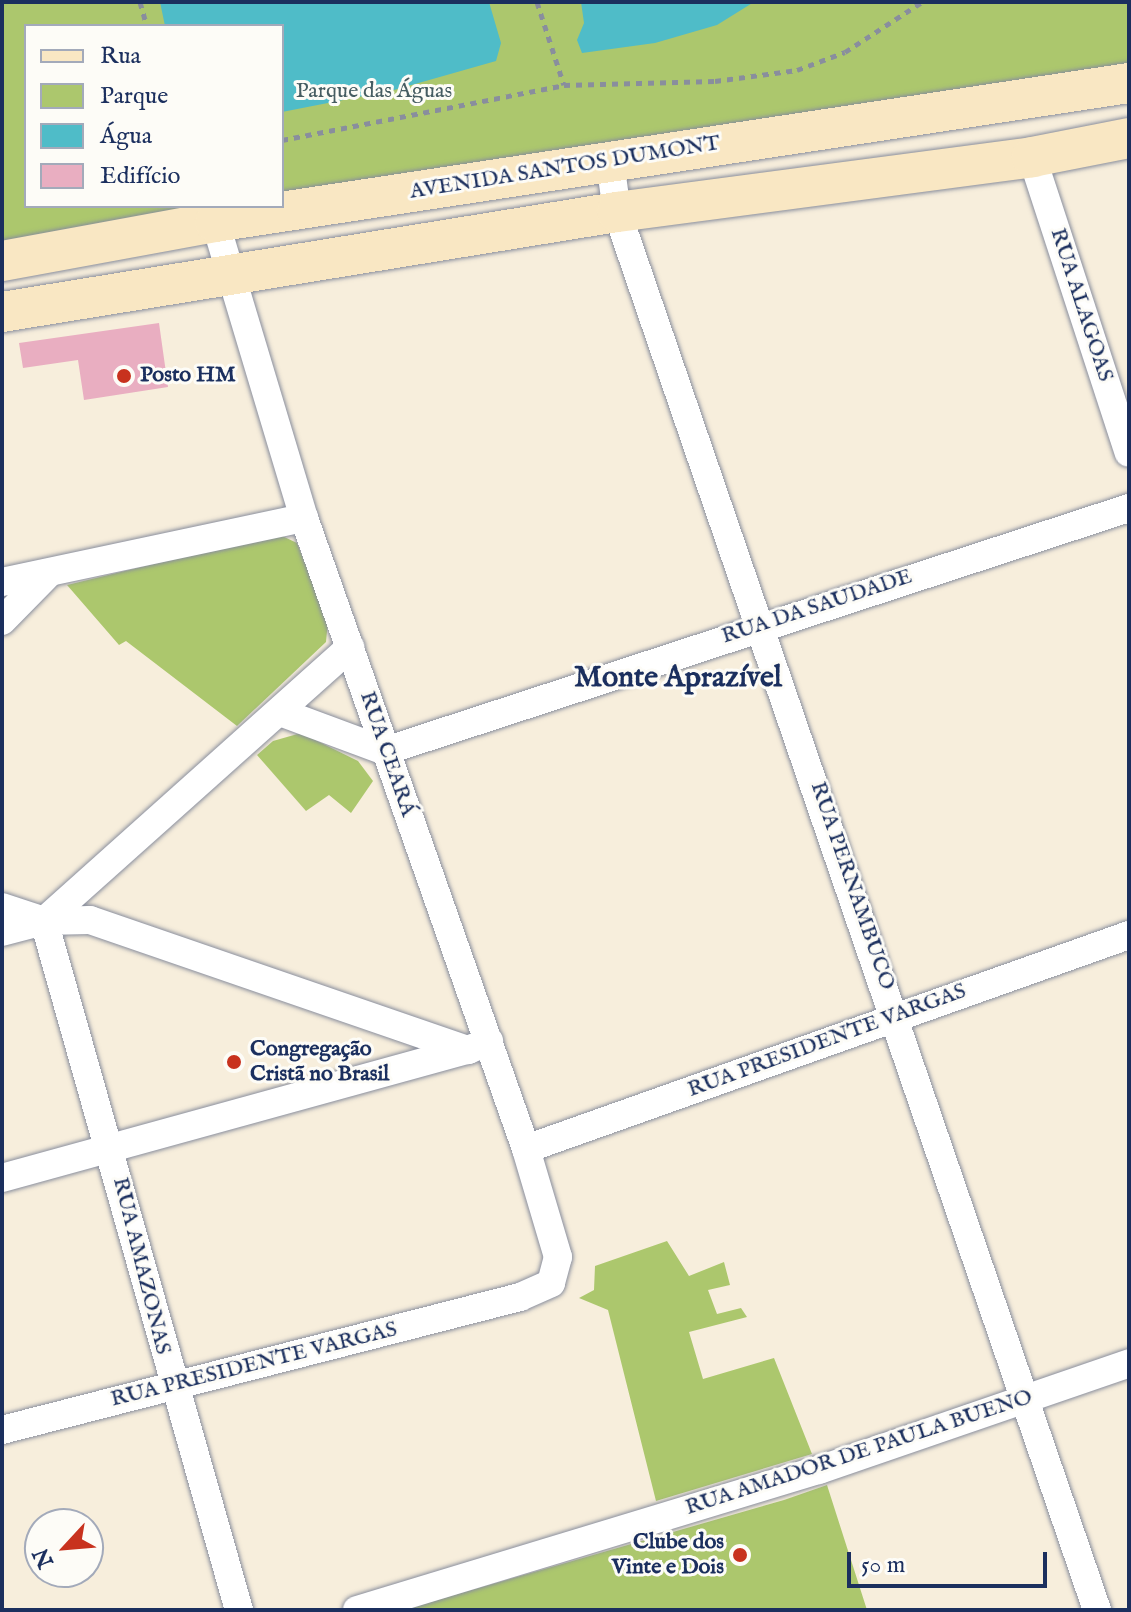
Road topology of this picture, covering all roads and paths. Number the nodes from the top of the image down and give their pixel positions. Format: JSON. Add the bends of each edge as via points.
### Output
{"nodes":[{"id":1,"x":140,"y":2,"type":"edge"},
{"id":2,"x":537,"y":2,"type":"edge"},
{"id":3,"x":922,"y":2,"type":"edge"},
{"id":4,"x":146,"y":24,"type":"edge"},
{"id":5,"x":1129,"y":83,"type":"edge"},
{"id":6,"x":564,"y":85,"type":"junction"},
{"id":7,"x":1129,"y":138,"type":"edge"},
{"id":8,"x":284,"y":140,"type":"edge"},
{"id":9,"x":1032,"y":157,"type":"junction"},
{"id":10,"x":610,"y":162,"type":"junction"},
{"id":11,"x":617,"y":212,"type":"junction"},
{"id":12,"x":215,"y":222,"type":"junction"},
{"id":13,"x":2,"y":261,"type":"edge"},
{"id":14,"x":228,"y":274,"type":"junction"},
{"id":15,"x":2,"y":312,"type":"edge"},
{"id":16,"x":1129,"y":453,"type":"edge"},
{"id":17,"x":1129,"y":508,"type":"edge"},
{"id":18,"x":304,"y":518,"type":"junction"},
{"id":19,"x":49,"y":573,"type":"junction"},
{"id":20,"x":2,"y":582,"type":"edge"},
{"id":21,"x":2,"y":621,"type":"edge"},
{"id":22,"x":762,"y":625,"type":"junction"},
{"id":23,"x":350,"y":647,"type":"junction"},
{"id":24,"x":280,"y":712,"type":"junction"},
{"id":25,"x":385,"y":751,"type":"junction"},
{"id":26,"x":2,"y":907,"type":"edge"},
{"id":27,"x":44,"y":921,"type":"junction"},
{"id":28,"x":2,"y":932,"type":"edge"},
{"id":29,"x":1129,"y":935,"type":"edge"},
{"id":30,"x":896,"y":1015,"type":"junction"},
{"id":31,"x":478,"y":1046,"type":"junction"},
{"id":32,"x":111,"y":1149,"type":"junction"},
{"id":33,"x":526,"y":1149,"type":"junction"},
{"id":34,"x":2,"y":1178,"type":"edge"},
{"id":35,"x":551,"y":1283,"type":"joint"},
{"id":36,"x":1129,"y":1363,"type":"edge"},
{"id":37,"x":171,"y":1385,"type":"junction"},
{"id":38,"x":1026,"y":1399,"type":"junction"},
{"id":39,"x":2,"y":1430,"type":"edge"},
{"id":40,"x":239,"y":1610,"type":"edge"},
{"id":41,"x":357,"y":1610,"type":"edge"},
{"id":42,"x":1097,"y":1610,"type":"edge"}],
"edges":[{"from":1,"to":4,"type":"path"},
{"from":2,"to":6,"type":"path"},
{"from":3,"to":6,"type":"path","via":[[845,52],[797,70],[715,81]]},
{"from":5,"to":10,"type":"street","name":"AVENIDA SANTOS DUMONT"},
{"from":6,"to":8,"type":"path"},
{"from":7,"to":9,"type":"street"},
{"from":9,"to":11,"type":"street"},
{"from":9,"to":16,"type":"street","name":"RUA ALAGOAS"},
{"from":10,"to":11,"type":"street","name":"RUA PERNAMBUCO"},
{"from":10,"to":12,"type":"street","name":"AVENIDA SANTOS DUMONT"},
{"from":11,"to":14,"type":"street"},
{"from":11,"to":22,"type":"street","name":"RUA PERNAMBUCO"},
{"from":12,"to":13,"type":"street","name":"AVENIDA SANTOS DUMONT"},
{"from":12,"to":14,"type":"street","name":"RUA CEARÁ"},
{"from":14,"to":15,"type":"street"},
{"from":14,"to":18,"type":"street","name":"RUA CEARÁ"},
{"from":17,"to":22,"type":"street","name":"RUA DA SAUDADE"},
{"from":18,"to":19,"type":"street"},
{"from":18,"to":23,"type":"street","name":"RUA CEARÁ"},
{"from":19,"to":20,"type":"street"},
{"from":19,"to":21,"type":"street"},
{"from":22,"to":25,"type":"street","name":"RUA DA SAUDADE"},
{"from":22,"to":30,"type":"street","name":"RUA PERNAMBUCO"},
{"from":23,"to":24,"type":"street"},
{"from":23,"to":25,"type":"street","name":"RUA CEARÁ"},
{"from":24,"to":25,"type":"street"},
{"from":24,"to":27,"type":"street"},
{"from":25,"to":31,"type":"street","name":"RUA CEARÁ"},
{"from":26,"to":27,"type":"street"},
{"from":27,"to":28,"type":"street"},
{"from":27,"to":31,"type":"street","via":[[90,920]]},
{"from":27,"to":32,"type":"street","name":"RUA AMAZONAS"},
{"from":29,"to":30,"type":"street","name":"RUA PRESIDENTE VARGAS"},
{"from":30,"to":33,"type":"street","name":"RUA PRESIDENTE VARGAS"},
{"from":30,"to":38,"type":"street","name":"RUA PERNAMBUCO"},
{"from":31,"to":32,"type":"street"},
{"from":31,"to":33,"type":"street","name":"RUA CEARÁ"},
{"from":32,"to":34,"type":"street"},
{"from":32,"to":37,"type":"street","name":"RUA AMAZONAS"},
{"from":33,"to":35,"type":"street","name":"RUA CEARÁ","via":[[558,1257]]},
{"from":35,"to":37,"type":"street","name":"RUA PRESIDENTE VARGAS","via":[[520,1297]]},
{"from":36,"to":38,"type":"street","name":"RUA AMADOR DE PAULA BUENO"},
{"from":37,"to":39,"type":"street","name":"RUA PRESIDENTE VARGAS"},
{"from":37,"to":40,"type":"street","name":"RUA AMAZONAS"},
{"from":38,"to":41,"type":"street","name":"RUA AMADOR DE PAULA BUENO","via":[[819,1470]]},
{"from":38,"to":42,"type":"street","name":"RUA PERNAMBUCO"}]}
